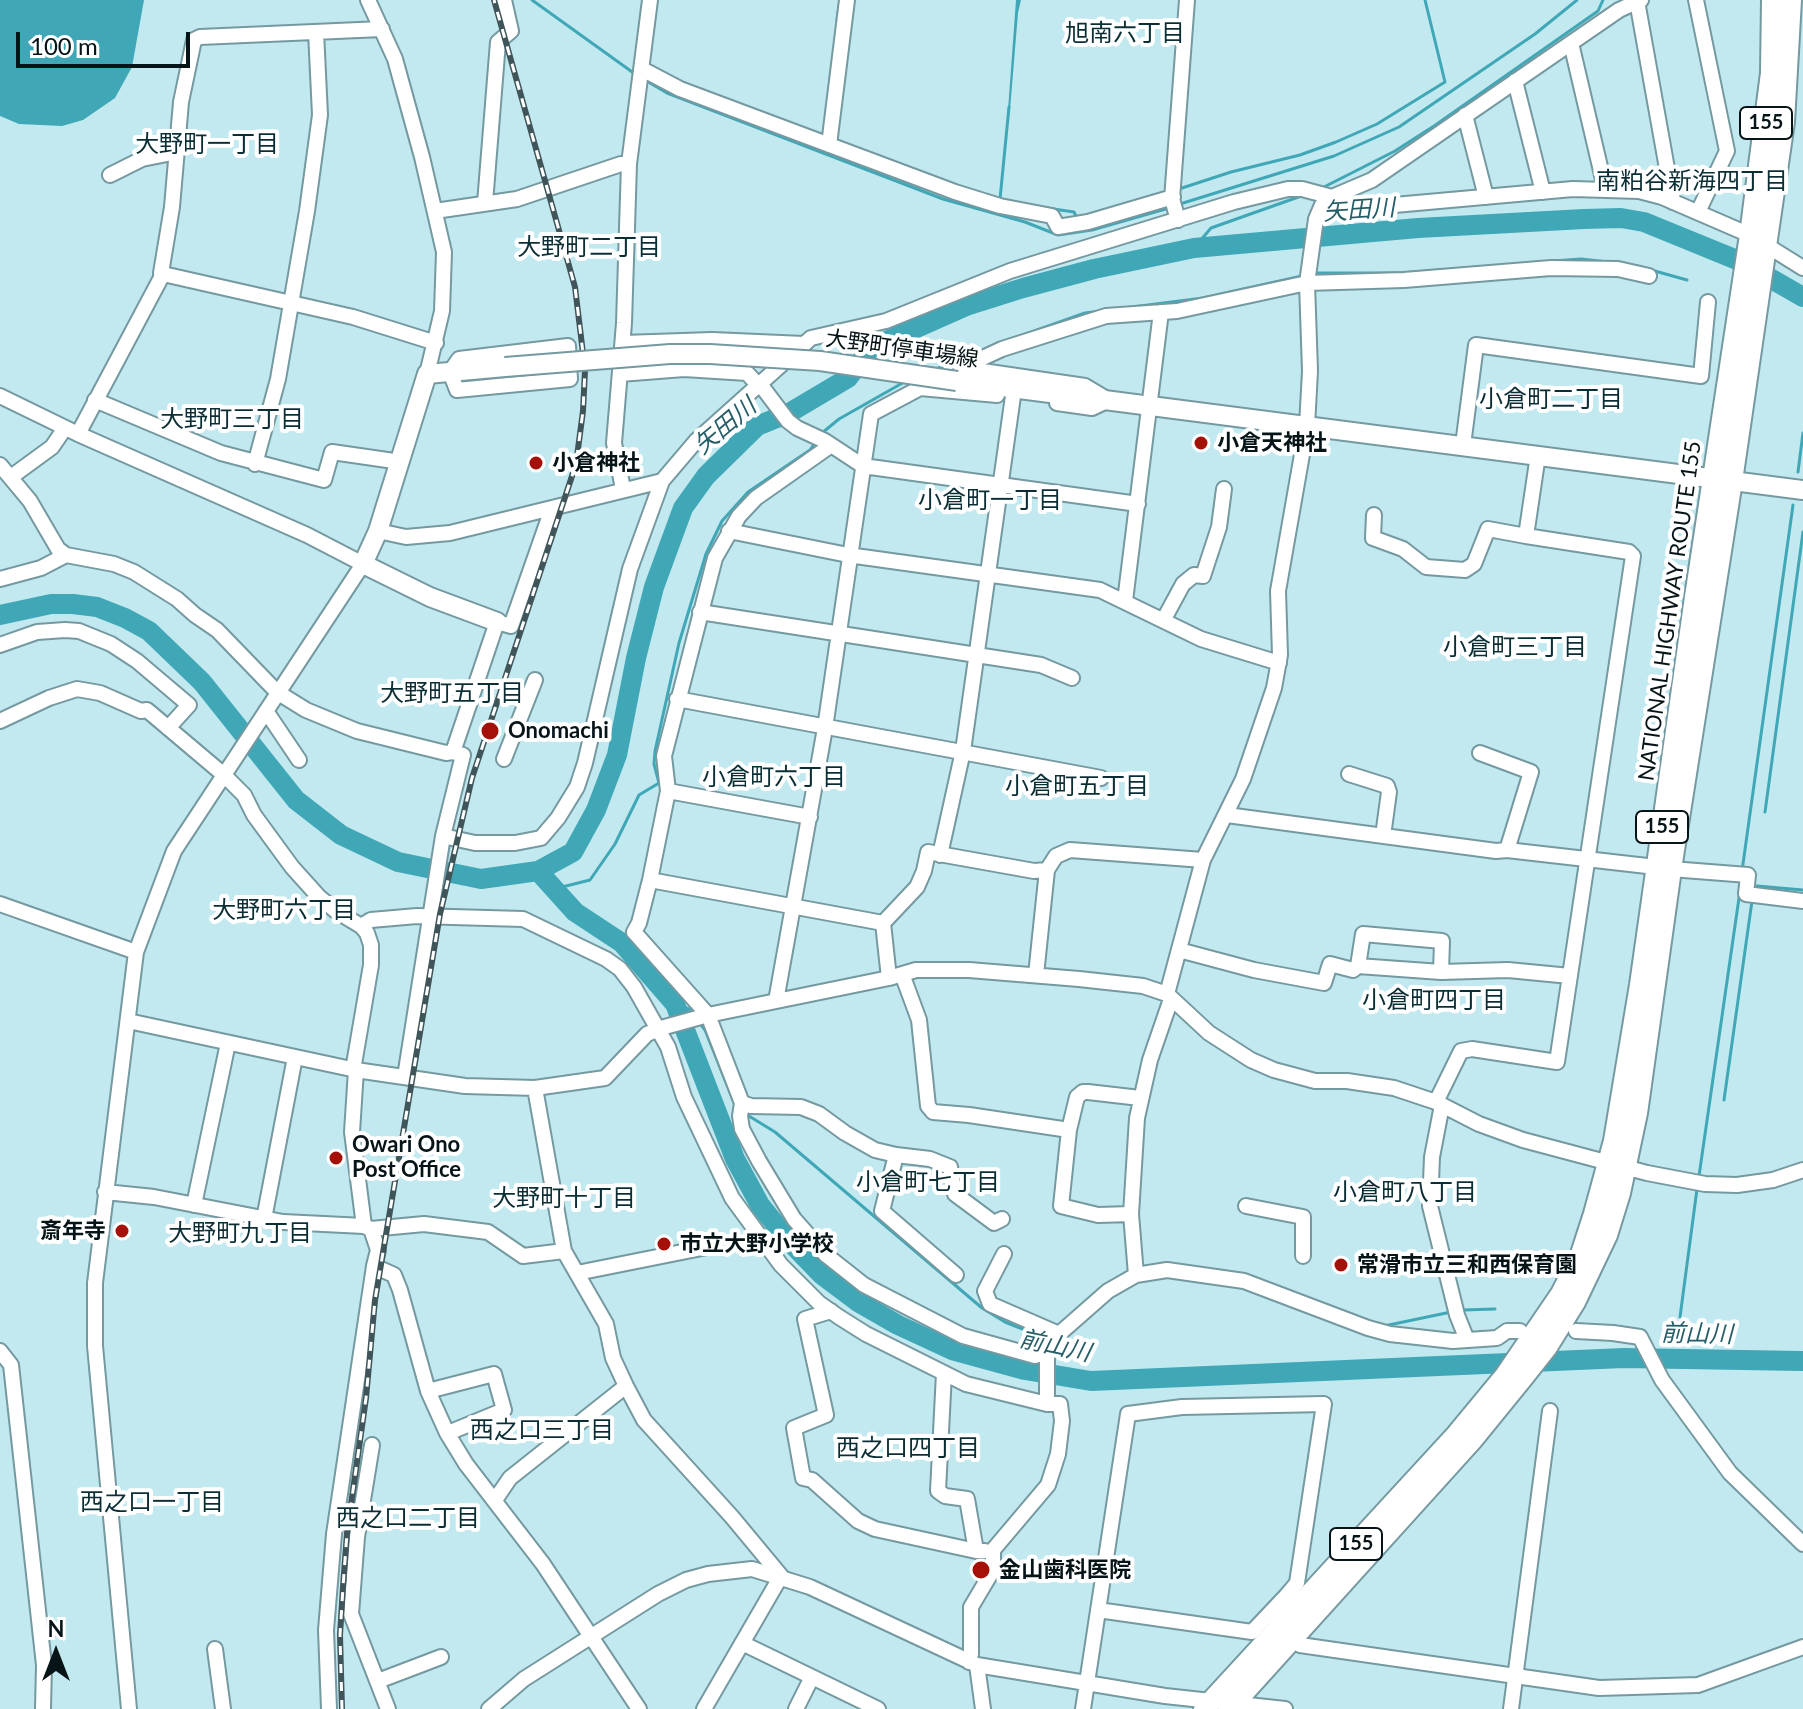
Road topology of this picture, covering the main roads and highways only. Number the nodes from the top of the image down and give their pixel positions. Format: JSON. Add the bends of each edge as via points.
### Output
{"nodes":[{"id":1,"x":1772,"y":0,"type":"edge"},
{"id":2,"x":1791,"y":0,"type":"edge"},
{"id":3,"x":1758,"y":245,"type":"junction"},
{"id":4,"x":1722,"y":480,"type":"junction"},
{"id":5,"x":1803,"y":490,"type":"edge"},
{"id":6,"x":497,"y":622,"type":"road end"},
{"id":7,"x":1515,"y":1376,"type":"junction"},
{"id":8,"x":1220,"y":1706,"type":"edge"}],
"edges":[{"from":1,"to":3,"type":"highway","name":"NATIONAL HIGHWAY ROUTE 155","number":"155"},
{"from":2,"to":3,"type":"highway","name":"NATIONAL HIGHWAY ROUTE 155","number":"155","via":[[1788,88]]},
{"from":3,"to":4,"type":"highway","name":"NATIONAL HIGHWAY ROUTE 155","number":"155"},
{"from":4,"to":5,"type":"main road","name":"大野町停車場線"},
{"from":4,"to":6,"type":"main road","name":"大野町停車場線","bridge":true,"via":[[808,360],[670,354],[427,374],[363,564]]},
{"from":4,"to":7,"type":"highway","name":"NATIONAL HIGHWAY ROUTE 155","number":"155","via":[[1640,985],[1618,1164],[1581,1254]]},
{"from":7,"to":8,"type":"highway","name":"NATIONAL HIGHWAY ROUTE 155","number":"155","via":[[1473,1439],[1291,1638]]},
{"from":7,"to":8,"type":"highway","name":"NATIONAL HIGHWAY ROUTE 155","number":"155","via":[[1292,1601]]}]}
